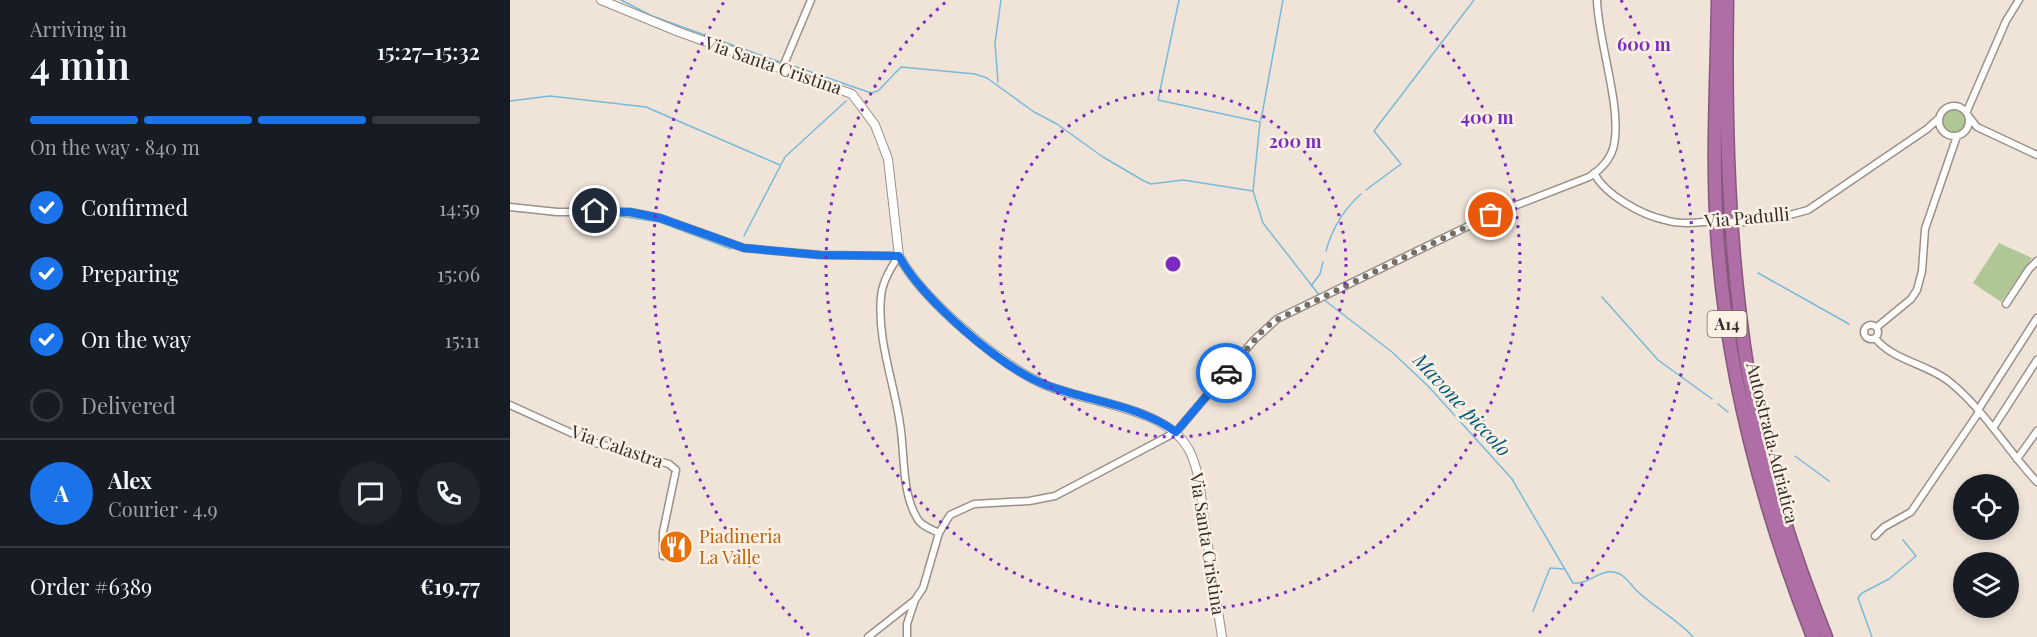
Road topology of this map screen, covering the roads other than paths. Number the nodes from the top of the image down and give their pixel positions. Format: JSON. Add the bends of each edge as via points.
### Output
{"nodes":[{"id":1,"x":601,"y":0,"type":"edge"},
{"id":2,"x":811,"y":0,"type":"edge"},
{"id":3,"x":1597,"y":0,"type":"edge"},
{"id":4,"x":1718,"y":0,"type":"edge"},
{"id":5,"x":1727,"y":0,"type":"edge"},
{"id":6,"x":2019,"y":0,"type":"edge"},
{"id":7,"x":782,"y":69,"type":"junction"},
{"id":8,"x":1972,"y":97,"type":"junction"},
{"id":9,"x":1956,"y":105,"type":"junction"},
{"id":10,"x":1968,"y":114,"type":"junction"},
{"id":11,"x":1939,"y":118,"type":"junction"},
{"id":12,"x":1977,"y":126,"type":"junction"},
{"id":13,"x":1927,"y":129,"type":"junction"},
{"id":14,"x":1967,"y":129,"type":"junction"},
{"id":15,"x":1944,"y":131,"type":"junction"},
{"id":16,"x":1957,"y":135,"type":"junction"},
{"id":17,"x":1953,"y":151,"type":"junction"},
{"id":18,"x":2037,"y":155,"type":"edge"},
{"id":19,"x":1594,"y":174,"type":"junction"},
{"id":20,"x":510,"y":207,"type":"edge"},
{"id":21,"x":899,"y":256,"type":"junction"},
{"id":22,"x":2037,"y":261,"type":"edge"},
{"id":23,"x":2006,"y":304,"type":"dead end"},
{"id":24,"x":2037,"y":318,"type":"edge"},
{"id":25,"x":1876,"y":327,"type":"junction"},
{"id":26,"x":1875,"y":338,"type":"junction"},
{"id":27,"x":2037,"y":360,"type":"edge"},
{"id":28,"x":510,"y":405,"type":"edge"},
{"id":29,"x":1978,"y":411,"type":"junction"},
{"id":30,"x":1993,"y":428,"type":"junction"},
{"id":31,"x":2037,"y":431,"type":"edge"},
{"id":32,"x":1176,"y":432,"type":"junction"},
{"id":33,"x":2017,"y":459,"type":"junction"},
{"id":34,"x":2037,"y":482,"type":"edge"},
{"id":35,"x":939,"y":533,"type":"junction"},
{"id":36,"x":1875,"y":536,"type":"dead end"},
{"id":37,"x":663,"y":556,"type":"dead end"},
{"id":38,"x":915,"y":600,"type":"junction"},
{"id":39,"x":868,"y":637,"type":"edge"},
{"id":40,"x":907,"y":637,"type":"edge"},
{"id":41,"x":1222,"y":637,"type":"edge"},
{"id":42,"x":1813,"y":637,"type":"edge"},
{"id":43,"x":1826,"y":637,"type":"edge"}],
"edges":[{"from":1,"to":7,"type":"street","name":"Via Santa Cristina"},
{"from":2,"to":7,"type":"street"},
{"from":3,"to":19,"type":"street","via":[[1615,127],[1611,154]]},
{"from":4,"to":42,"type":"highway","name":"Autostrada Adriatica","number":"A14","via":[[1717,231],[1724,303],[1737,386],[1763,494]]},
{"from":5,"to":43,"type":"highway","name":"Autostrada Adriatica","number":"A14","via":[[1729,190],[1736,288],[1748,373],[1769,468]]},
{"from":6,"to":8,"type":"street"},
{"from":7,"to":21,"type":"street","name":"Via Santa Cristina","via":[[852,94],[875,125],[888,159]]},
{"from":8,"to":9,"type":"street"},
{"from":8,"to":10,"type":"street"},
{"from":9,"to":10,"type":"street"},
{"from":9,"to":11,"type":"street","via":[[1947,107]]},
{"from":10,"to":12,"type":"street"},
{"from":10,"to":14,"type":"street"},
{"from":11,"to":13,"type":"street","name":"Via Padulli"},
{"from":11,"to":15,"type":"street"},
{"from":12,"to":14,"type":"street"},
{"from":12,"to":18,"type":"street"},
{"from":13,"to":15,"type":"street"},
{"from":13,"to":19,"type":"street","name":"Via Padulli","bridge":true,"via":[[1808,210],[1775,219],[1682,223],[1654,216],[1607,190]]},
{"from":14,"to":16,"type":"street"},
{"from":15,"to":16,"type":"street"},
{"from":15,"to":17,"type":"street"},
{"from":16,"to":17,"type":"street"},
{"from":17,"to":25,"type":"street","via":[[1925,229],[1917,290]]},
{"from":19,"to":32,"type":"street","via":[[1491,215],[1278,319],[1265,328]]},
{"from":20,"to":21,"type":"street","via":[[557,212],[630,212],[660,218],[744,248],[820,255]]},
{"from":21,"to":32,"type":"street","via":[[944,310],[1023,374],[1146,416]]},
{"from":21,"to":35,"type":"street","via":[[881,295],[885,350],[901,425],[909,495],[917,519]]},
{"from":22,"to":23,"type":"street"},
{"from":24,"to":29,"type":"street"},
{"from":25,"to":26,"type":"street"},
{"from":25,"to":26,"type":"street","via":[[1868,325],[1863,331],[1866,338]]},
{"from":26,"to":29,"type":"street","via":[[1888,350],[1950,382]]},
{"from":27,"to":30,"type":"street"},
{"from":28,"to":37,"type":"street","name":"Via Calastra","via":[[589,441],[669,464],[676,470],[663,532]]},
{"from":29,"to":30,"type":"street"},
{"from":29,"to":36,"type":"street","via":[[1911,512]]},
{"from":30,"to":33,"type":"street"},
{"from":31,"to":33,"type":"street"},
{"from":32,"to":35,"type":"street","via":[[1055,496],[960,508],[950,515]]},
{"from":32,"to":41,"type":"street","name":"Via Santa Cristina","via":[[1196,470]]},
{"from":33,"to":34,"type":"street"},
{"from":35,"to":38,"type":"street","via":[[927,576]]},
{"from":38,"to":39,"type":"street"},
{"from":38,"to":40,"type":"street"}]}
